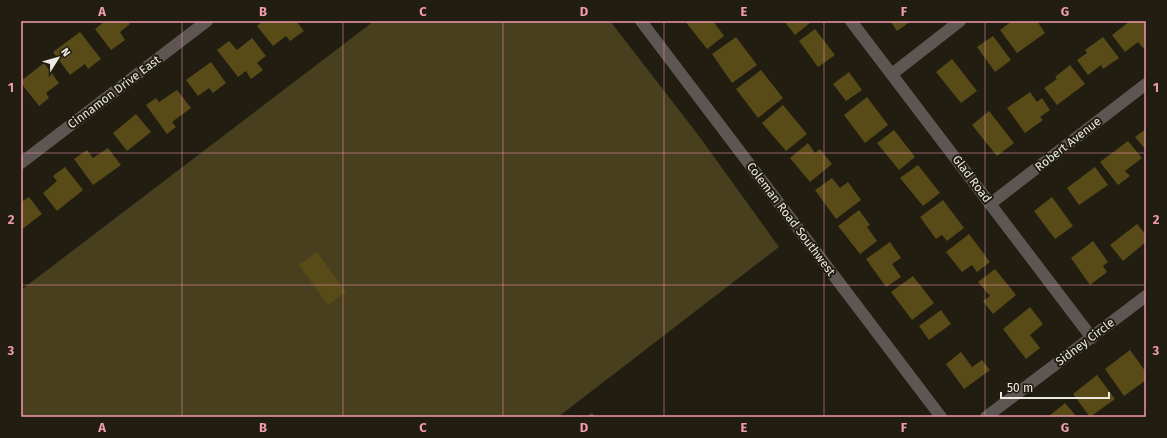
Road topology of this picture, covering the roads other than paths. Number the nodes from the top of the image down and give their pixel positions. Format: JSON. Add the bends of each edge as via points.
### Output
{"nodes":[{"id":1,"x":207,"y":21,"type":"edge"},
{"id":2,"x":641,"y":21,"type":"edge"},
{"id":3,"x":851,"y":21,"type":"edge"},
{"id":4,"x":960,"y":21,"type":"edge"},
{"id":5,"x":892,"y":74,"type":"junction"},
{"id":6,"x":1146,"y":84,"type":"edge"},
{"id":7,"x":21,"y":163,"type":"edge"},
{"id":8,"x":990,"y":204,"type":"junction"},
{"id":9,"x":1146,"y":296,"type":"edge"},
{"id":10,"x":1092,"y":338,"type":"junction"},
{"id":11,"x":941,"y":417,"type":"edge"},
{"id":12,"x":986,"y":417,"type":"edge"}],
"edges":[{"from":1,"to":7,"type":"street","name":"Cinnamon Drive East"},
{"from":2,"to":11,"type":"street","name":"Coleman Road Southwest"},
{"from":3,"to":5,"type":"street","name":"Glad Road"},
{"from":4,"to":5,"type":"street"},
{"from":5,"to":8,"type":"street","name":"Glad Road"},
{"from":6,"to":8,"type":"street","name":"Robert Avenue"},
{"from":8,"to":10,"type":"street","name":"Glad Road"},
{"from":9,"to":10,"type":"street","name":"Sidney Circle"},
{"from":10,"to":12,"type":"street","name":"Sidney Circle"}]}
